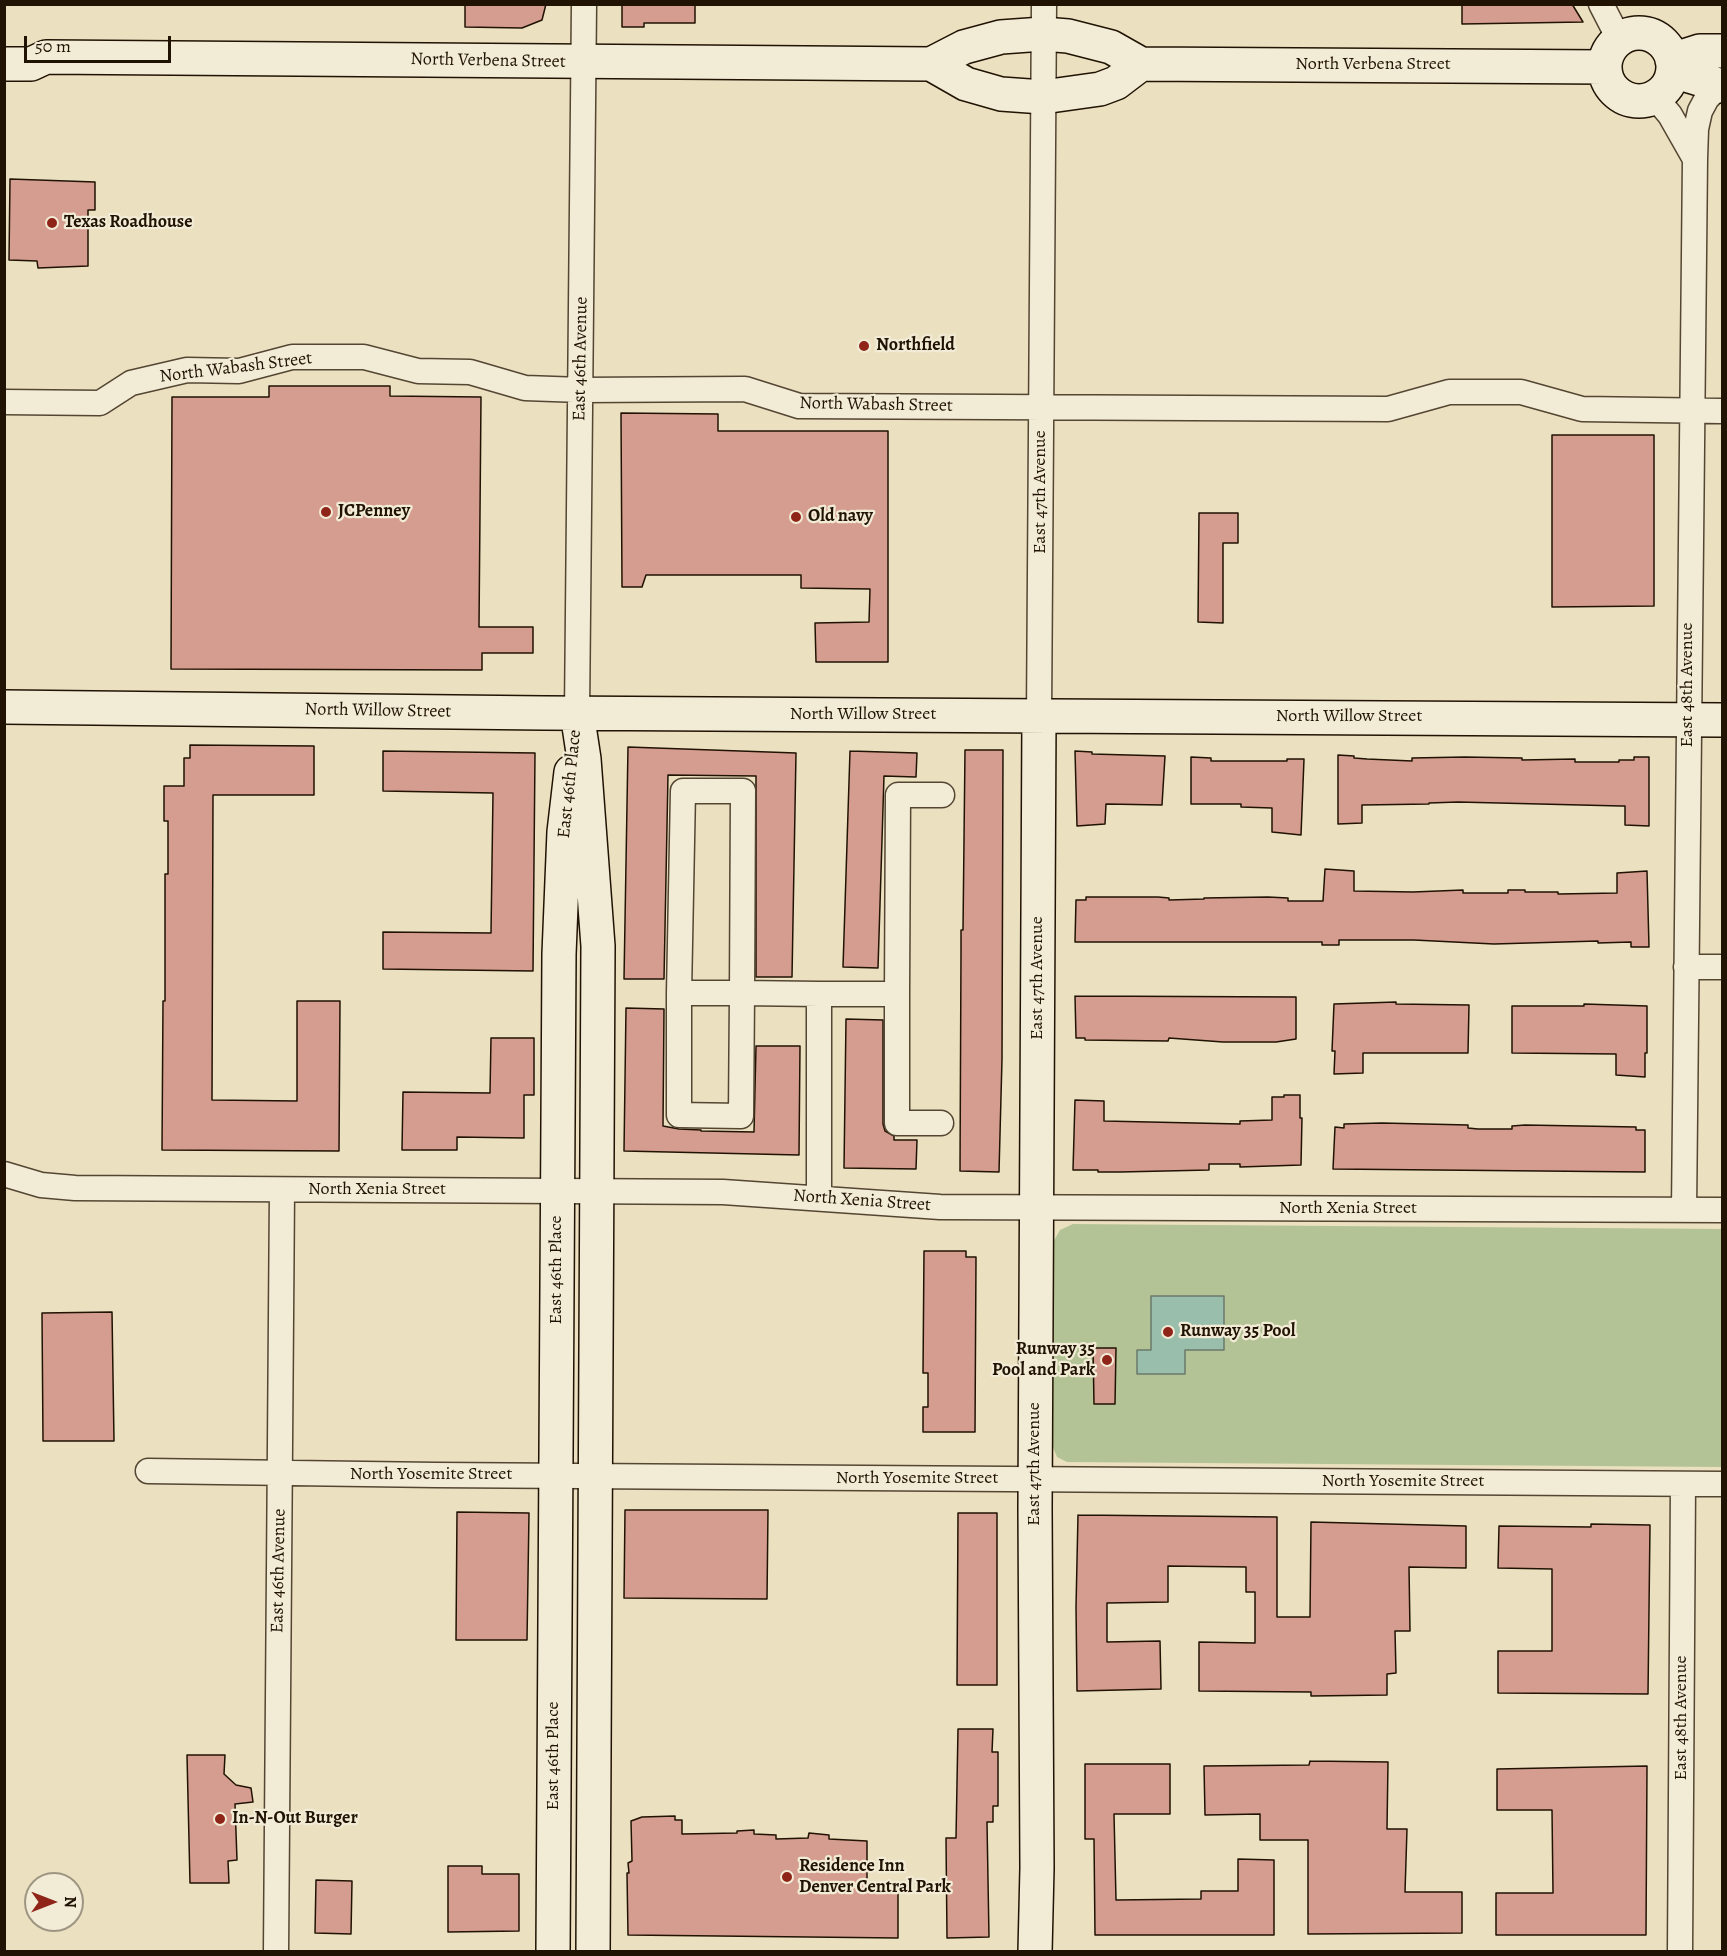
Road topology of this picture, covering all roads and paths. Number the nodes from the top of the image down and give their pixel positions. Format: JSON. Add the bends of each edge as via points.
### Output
{"nodes":[{"id":1,"x":584,"y":4,"type":"edge"},
{"id":2,"x":1601,"y":4,"type":"edge"},
{"id":3,"x":1043,"y":19,"type":"edge"},
{"id":4,"x":4,"y":43,"type":"edge"},
{"id":5,"x":1722,"y":51,"type":"edge"},
{"id":6,"x":1612,"y":53,"type":"junction"},
{"id":7,"x":46,"y":57,"type":"junction"},
{"id":8,"x":583,"y":62,"type":"junction"},
{"id":9,"x":4,"y":64,"type":"edge"},
{"id":10,"x":931,"y":64,"type":"junction"},
{"id":11,"x":1141,"y":64,"type":"junction"},
{"id":12,"x":1667,"y":76,"type":"junction"},
{"id":13,"x":1721,"y":86,"type":"edge"},
{"id":14,"x":1043,"y":97,"type":"junction"},
{"id":15,"x":1695,"y":159,"type":"junction"},
{"id":16,"x":581,"y":390,"type":"junction"},
{"id":17,"x":4,"y":402,"type":"edge"},
{"id":18,"x":1041,"y":407,"type":"junction"},
{"id":19,"x":1691,"y":411,"type":"junction"},
{"id":20,"x":1722,"y":411,"type":"edge"},
{"id":21,"x":4,"y":707,"type":"edge"},
{"id":22,"x":577,"y":712,"type":"junction"},
{"id":23,"x":1039,"y":716,"type":"junction"},
{"id":24,"x":1688,"y":719,"type":"junction"},
{"id":25,"x":1722,"y":720,"type":"edge"},
{"id":26,"x":942,"y":795,"type":"dead end"},
{"id":27,"x":1686,"y":967,"type":"junction"},
{"id":28,"x":1722,"y":967,"type":"edge"},
{"id":29,"x":679,"y":993,"type":"junction"},
{"id":30,"x":742,"y":993,"type":"junction"},
{"id":31,"x":819,"y":994,"type":"junction"},
{"id":32,"x":897,"y":994,"type":"junction"},
{"id":33,"x":941,"y":1123,"type":"dead end"},
{"id":34,"x":4,"y":1174,"type":"edge"},
{"id":35,"x":282,"y":1190,"type":"junction"},
{"id":36,"x":558,"y":1192,"type":"junction"},
{"id":37,"x":596,"y":1192,"type":"junction"},
{"id":38,"x":819,"y":1198,"type":"junction"},
{"id":39,"x":1036,"y":1208,"type":"junction"},
{"id":40,"x":1684,"y":1210,"type":"junction"},
{"id":41,"x":1722,"y":1210,"type":"edge"},
{"id":42,"x":148,"y":1471,"type":"dead end"},
{"id":43,"x":280,"y":1473,"type":"junction"},
{"id":44,"x":556,"y":1476,"type":"junction"},
{"id":45,"x":594,"y":1476,"type":"junction"},
{"id":46,"x":1035,"y":1479,"type":"junction"},
{"id":47,"x":1683,"y":1484,"type":"junction"},
{"id":48,"x":1722,"y":1484,"type":"edge"},
{"id":49,"x":276,"y":1952,"type":"edge"},
{"id":50,"x":553,"y":1952,"type":"edge"},
{"id":51,"x":592,"y":1952,"type":"edge"},
{"id":52,"x":1035,"y":1952,"type":"edge"},
{"id":53,"x":1680,"y":1952,"type":"edge"}],
"edges":[{"from":1,"to":8,"type":"street","name":"East 46th Avenue"},
{"from":2,"to":6,"type":"street"},
{"from":3,"to":10,"type":"street","name":"North Verbena Street","via":[[1001,37],[964,46]]},
{"from":3,"to":11,"type":"street","name":"North Verbena Street","via":[[1068,36],[1111,47]]},
{"from":3,"to":14,"type":"street","name":"East 47th Avenue"},
{"from":4,"to":7,"type":"street","name":"North Verbena Street","via":[[17,43]]},
{"from":5,"to":12,"type":"street","via":[[1700,51]]},
{"from":6,"to":11,"type":"street","name":"North Verbena Street"},
{"from":6,"to":12,"type":"street","via":[[1630,34],[1651,35],[1668,49]]},
{"from":6,"to":12,"type":"street","via":[[1607,78],[1621,97],[1644,101]]},
{"from":7,"to":8,"type":"street","name":"North Verbena Street"},
{"from":7,"to":9,"type":"street","name":"North Verbena Street","via":[[31,64]]},
{"from":8,"to":10,"type":"street","name":"North Verbena Street"},
{"from":8,"to":16,"type":"street","name":"East 46th Avenue"},
{"from":10,"to":14,"type":"street","name":"North Verbena Street","via":[[966,84],[1000,94]]},
{"from":11,"to":14,"type":"street","name":"North Verbena Street","via":[[1116,83],[1100,89]]},
{"from":12,"to":13,"type":"street"},
{"from":12,"to":15,"type":"street","via":[[1670,115]]},
{"from":13,"to":15,"type":"street","name":"East 48th Avenue","via":[[1707,98],[1700,111]]},
{"from":14,"to":18,"type":"street","name":"East 47th Avenue"},
{"from":15,"to":19,"type":"street","name":"East 48th Avenue"},
{"from":16,"to":17,"type":"street","name":"North Wabash Street","via":[[525,388],[470,372],[418,371],[364,357],[292,357],[239,371],[187,370],[165,375],[132,383],[100,403]]},
{"from":16,"to":18,"type":"street","name":"North Wabash Street","via":[[745,389],[799,406]]},
{"from":16,"to":22,"type":"street","name":"East 46th Avenue"},
{"from":18,"to":19,"type":"street","name":"North Wabash Street","via":[[1388,409],[1449,392],[1521,392],[1582,409]]},
{"from":18,"to":23,"type":"street","name":"East 47th Avenue"},
{"from":19,"to":20,"type":"street","name":"North Wabash Street"},
{"from":19,"to":24,"type":"street","name":"East 48th Avenue"},
{"from":21,"to":22,"type":"street","name":"North Willow Street"},
{"from":22,"to":23,"type":"street","name":"North Willow Street"},
{"from":22,"to":36,"type":"street","name":"East 46th Place","via":[[564,832]]},
{"from":22,"to":37,"type":"street","name":"East 46th Place","via":[[598,946]]},
{"from":23,"to":24,"type":"street","name":"North Willow Street"},
{"from":23,"to":39,"type":"street","name":"East 47th Avenue"},
{"from":24,"to":25,"type":"street","name":"North Willow Street"},
{"from":24,"to":27,"type":"street","name":"East 48th Avenue"},
{"from":26,"to":32,"type":"street","via":[[898,795]]},
{"from":27,"to":28,"type":"street"},
{"from":27,"to":40,"type":"street","name":"East 48th Avenue"},
{"from":29,"to":30,"type":"street"},
{"from":29,"to":30,"type":"street","via":[[679,1115],[689,1116],[741,1116]]},
{"from":29,"to":30,"type":"street","via":[[683,791],[743,791]]},
{"from":30,"to":31,"type":"street"},
{"from":31,"to":32,"type":"street"},
{"from":31,"to":38,"type":"street"},
{"from":32,"to":33,"type":"street","via":[[897,1124]]},
{"from":34,"to":35,"type":"street","name":"North Xenia Street","via":[[41,1185],[75,1188]]},
{"from":35,"to":36,"type":"street","name":"North Xenia Street"},
{"from":35,"to":43,"type":"street","name":"East 46th Avenue"},
{"from":36,"to":37,"type":"street","name":"North Xenia Street"},
{"from":36,"to":44,"type":"street","name":"East 46th Place"},
{"from":37,"to":38,"type":"street","name":"North Xenia Street","via":[[732,1192]]},
{"from":37,"to":45,"type":"street","name":"East 46th Place"},
{"from":38,"to":39,"type":"street","name":"North Xenia Street","via":[[935,1207]]},
{"from":39,"to":40,"type":"street","name":"North Xenia Street"},
{"from":39,"to":46,"type":"street","name":"East 47th Avenue"},
{"from":40,"to":41,"type":"street","name":"North Xenia Street"},
{"from":42,"to":43,"type":"street","name":"North Yosemite Street"},
{"from":43,"to":44,"type":"street","name":"North Yosemite Street"},
{"from":43,"to":49,"type":"street","name":"East 46th Avenue"},
{"from":44,"to":45,"type":"street","name":"North Yosemite Street"},
{"from":44,"to":50,"type":"street","name":"East 46th Place"},
{"from":45,"to":46,"type":"street","name":"North Yosemite Street"},
{"from":45,"to":51,"type":"street","name":"East 46th Place"},
{"from":46,"to":47,"type":"street","name":"North Yosemite Street"},
{"from":46,"to":52,"type":"street","name":"East 47th Avenue"},
{"from":47,"to":48,"type":"street","name":"North Yosemite Street"},
{"from":47,"to":53,"type":"street","name":"East 48th Avenue"}]}
